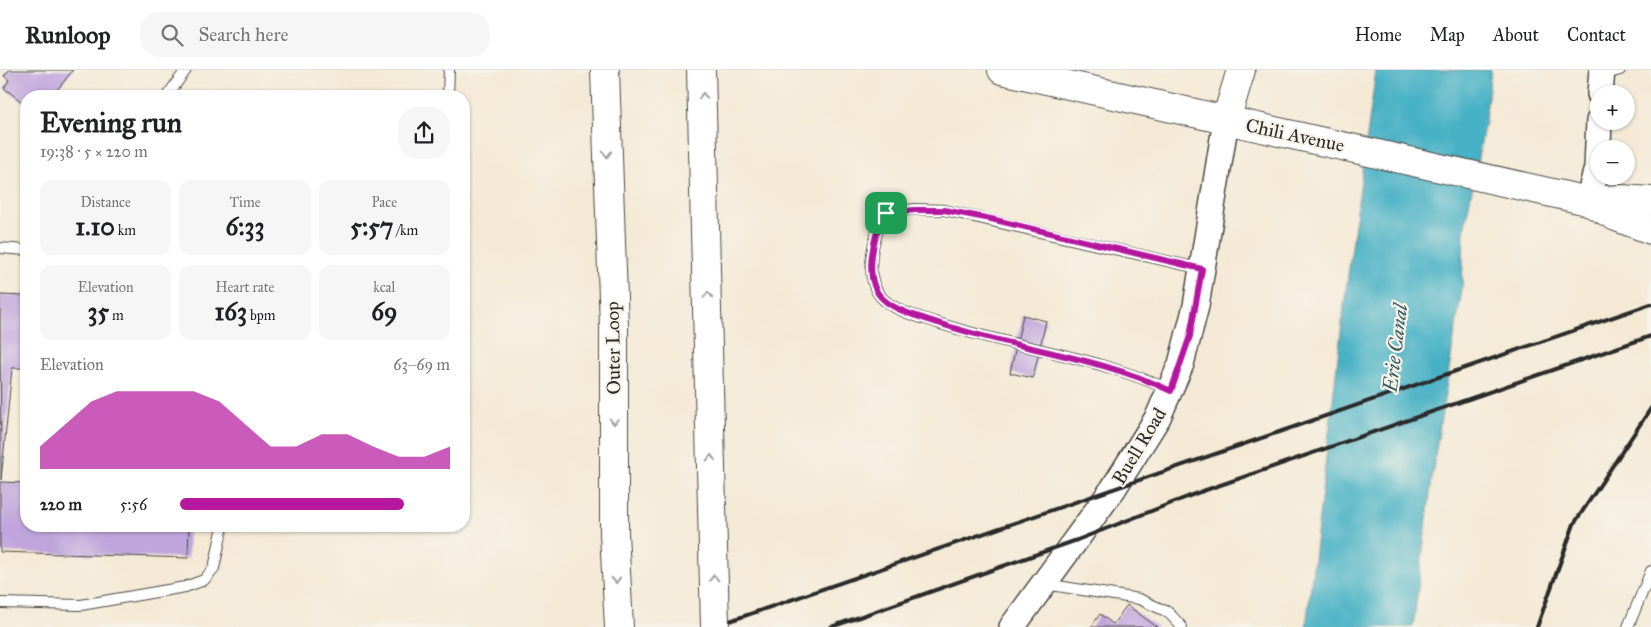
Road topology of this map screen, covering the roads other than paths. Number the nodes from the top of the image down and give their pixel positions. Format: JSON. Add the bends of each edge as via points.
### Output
{"nodes":[{"id":1,"x":186,"y":70,"type":"edge"},
{"id":2,"x":449,"y":70,"type":"edge"},
{"id":3,"x":605,"y":70,"type":"edge"},
{"id":4,"x":701,"y":70,"type":"edge"},
{"id":5,"x":1002,"y":70,"type":"edge"},
{"id":6,"x":1224,"y":70,"type":"edge"},
{"id":7,"x":1241,"y":70,"type":"edge"},
{"id":8,"x":1042,"y":74,"type":"edge"},
{"id":9,"x":171,"y":90,"type":"edge"},
{"id":10,"x":448,"y":90,"type":"edge"},
{"id":11,"x":1226,"y":120,"type":"junction"},
{"id":12,"x":1599,"y":130,"type":"edge"},
{"id":13,"x":1588,"y":201,"type":"junction"},
{"id":14,"x":1651,"y":201,"type":"edge"},
{"id":15,"x":1651,"y":230,"type":"edge"},
{"id":16,"x":0,"y":248,"type":"edge"},
{"id":17,"x":20,"y":250,"type":"edge"},
{"id":18,"x":1202,"y":269,"type":"junction"},
{"id":19,"x":1171,"y":391,"type":"junction"},
{"id":20,"x":222,"y":532,"type":"edge"},
{"id":21,"x":1651,"y":571,"type":"edge"},
{"id":22,"x":1044,"y":584,"type":"junction"},
{"id":23,"x":0,"y":603,"type":"edge"},
{"id":24,"x":619,"y":627,"type":"edge"},
{"id":25,"x":715,"y":627,"type":"edge"},
{"id":26,"x":1012,"y":627,"type":"edge"},
{"id":27,"x":1182,"y":627,"type":"edge"},
{"id":28,"x":1628,"y":627,"type":"edge"}],
"edges":[{"from":1,"to":9,"type":"lane"},
{"from":2,"to":10,"type":"lane"},
{"from":3,"to":24,"type":"main road","name":"Outer Loop","one_way":true,"via":[[614,327],[614,534]]},
{"from":25,"to":4,"type":"main road","one_way":true,"bridge":true},
{"from":5,"to":8,"type":"main road","name":"Chili Avenue"},
{"from":6,"to":11,"type":"main road"},
{"from":7,"to":11,"type":"main road"},
{"from":8,"to":11,"type":"main road","name":"Chili Avenue"},
{"from":11,"to":13,"type":"main road","name":"Chili Avenue"},
{"from":11,"to":18,"type":"street","name":"Buell Road"},
{"from":12,"to":13,"type":"street","via":[[1597,168]]},
{"from":13,"to":14,"type":"main road","name":"Chili Avenue"},
{"from":13,"to":15,"type":"main road","name":"Chili Avenue","via":[[1616,217]]},
{"from":16,"to":17,"type":"lane"},
{"from":18,"to":19,"type":"street","name":"Buell Road","via":[[1190,336]]},
{"from":18,"to":19,"type":"lane","via":[[944,210],[886,213],[874,241],[871,266],[875,286],[883,299],[904,311],[986,338],[1135,375]]},
{"from":19,"to":22,"type":"street","name":"Buell Road","via":[[1114,489]]},
{"from":20,"to":23,"type":"lane","via":[[214,568],[204,580],[185,587],[81,605]]},
{"from":21,"to":28,"type":"lane"},
{"from":22,"to":26,"type":"street","name":"Buell Road"},
{"from":22,"to":27,"type":"lane","via":[[1139,600],[1168,612]]}]}
